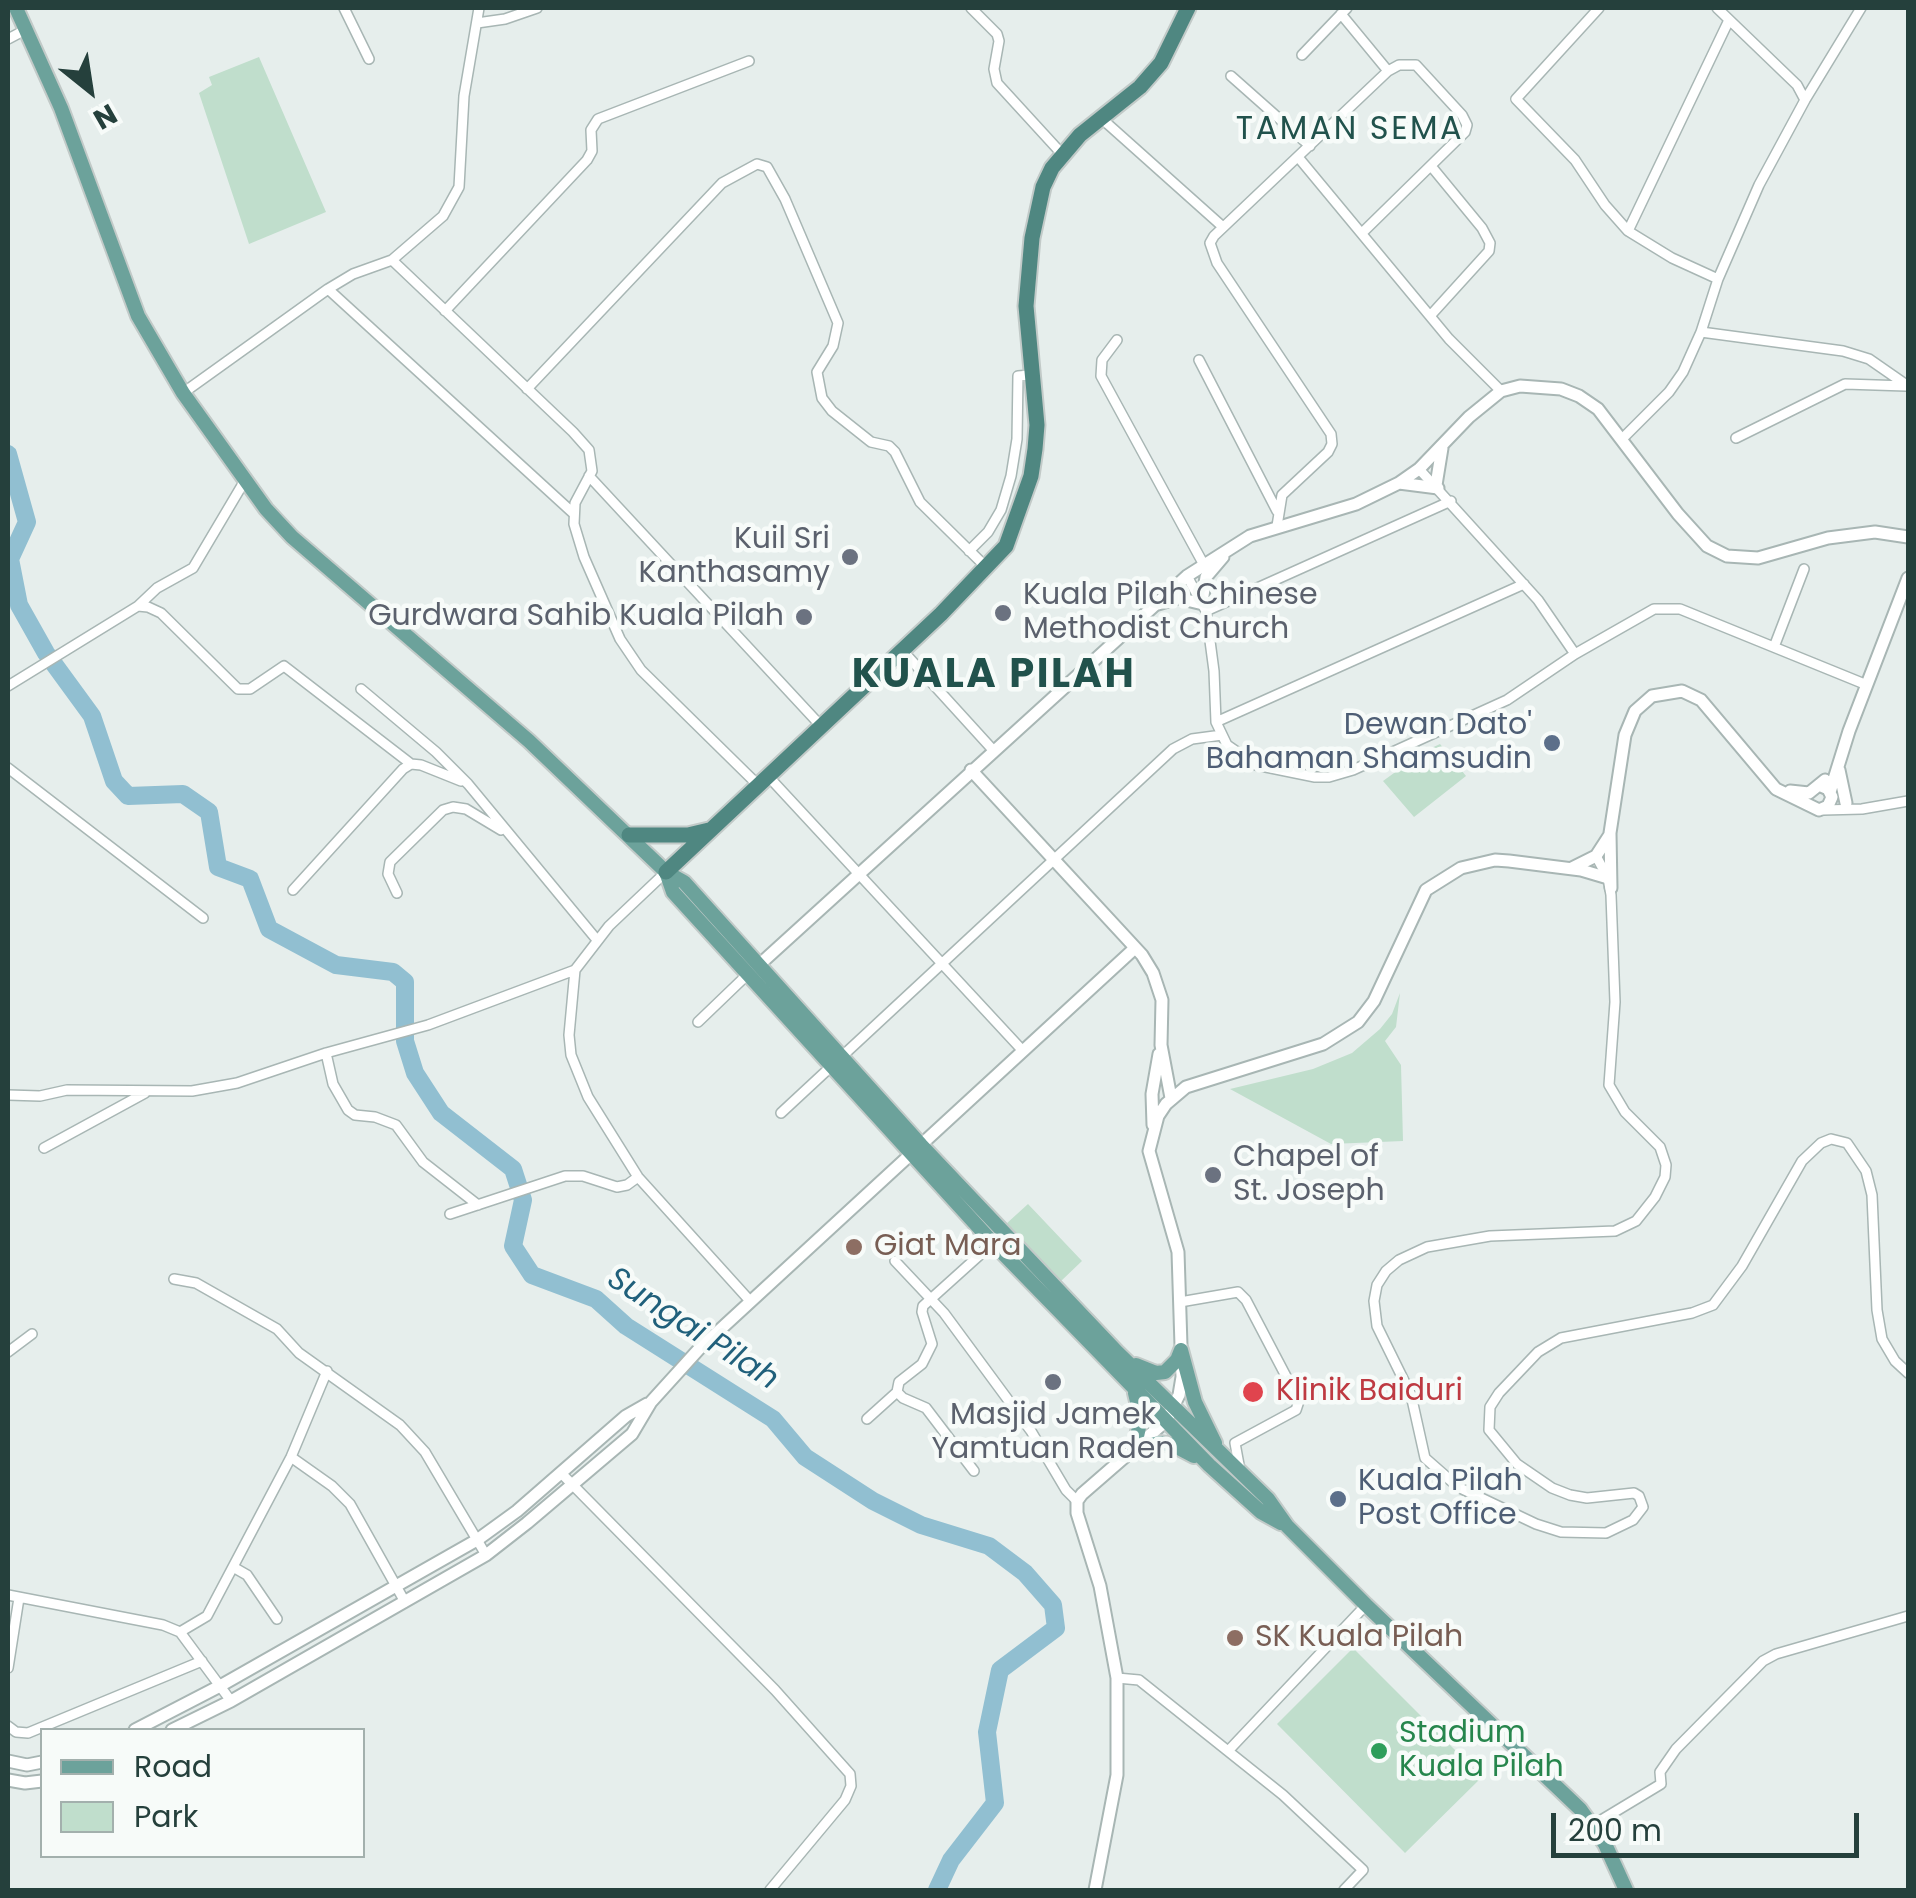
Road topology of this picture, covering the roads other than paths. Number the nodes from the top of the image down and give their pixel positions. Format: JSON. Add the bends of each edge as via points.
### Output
{"nodes":[{"id":1,"x":16,"y":8,"type":"edge"},
{"id":2,"x":344,"y":8,"type":"edge"},
{"id":3,"x":478,"y":8,"type":"edge"},
{"id":4,"x":537,"y":8,"type":"edge"},
{"id":5,"x":970,"y":8,"type":"edge"},
{"id":6,"x":1188,"y":8,"type":"edge"},
{"id":7,"x":1599,"y":8,"type":"edge"},
{"id":8,"x":1717,"y":8,"type":"edge"},
{"id":9,"x":1861,"y":8,"type":"edge"},
{"id":10,"x":1344,"y":11,"type":"edge"},
{"id":11,"x":1728,"y":20,"type":"junction"},
{"id":12,"x":477,"y":23,"type":"junction"},
{"id":13,"x":27,"y":29,"type":"junction"},
{"id":14,"x":8,"y":40,"type":"edge"},
{"id":15,"x":1302,"y":55,"type":"dead end"},
{"id":16,"x":369,"y":59,"type":"dead end"},
{"id":17,"x":750,"y":62,"type":"dead end"},
{"id":18,"x":1388,"y":71,"type":"junction"},
{"id":19,"x":1230,"y":76,"type":"dead end"},
{"id":20,"x":1805,"y":100,"type":"junction"},
{"id":21,"x":1100,"y":118,"type":"junction"},
{"id":22,"x":1310,"y":146,"type":"junction"},
{"id":23,"x":1062,"y":154,"type":"junction"},
{"id":24,"x":1298,"y":158,"type":"junction"},
{"id":25,"x":1430,"y":166,"type":"junction"},
{"id":26,"x":1223,"y":227,"type":"junction"},
{"id":27,"x":1628,"y":231,"type":"junction"},
{"id":28,"x":1364,"y":232,"type":"junction"},
{"id":29,"x":392,"y":260,"type":"junction"},
{"id":30,"x":1718,"y":280,"type":"junction"},
{"id":31,"x":328,"y":289,"type":"junction"},
{"id":32,"x":445,"y":312,"type":"junction"},
{"id":33,"x":1430,"y":316,"type":"junction"},
{"id":34,"x":1701,"y":332,"type":"junction"},
{"id":35,"x":1117,"y":340,"type":"dead end"},
{"id":36,"x":1199,"y":360,"type":"dead end"},
{"id":37,"x":1030,"y":375,"type":"junction"},
{"id":38,"x":1906,"y":386,"type":"edge"},
{"id":39,"x":527,"y":389,"type":"junction"},
{"id":40,"x":1501,"y":391,"type":"junction"},
{"id":41,"x":183,"y":393,"type":"junction"},
{"id":42,"x":1623,"y":438,"type":"junction"},
{"id":43,"x":1736,"y":438,"type":"dead end"},
{"id":44,"x":1443,"y":444,"type":"junction"},
{"id":45,"x":1419,"y":468,"type":"junction"},
{"id":46,"x":589,"y":476,"type":"junction"},
{"id":47,"x":244,"y":482,"type":"junction"},
{"id":48,"x":1399,"y":483,"type":"junction"},
{"id":49,"x":1437,"y":486,"type":"junction"},
{"id":50,"x":1451,"y":501,"type":"junction"},
{"id":51,"x":573,"y":513,"type":"junction"},
{"id":52,"x":1278,"y":520,"type":"junction"},
{"id":53,"x":1250,"y":536,"type":"junction"},
{"id":54,"x":1908,"y":538,"type":"edge"},
{"id":55,"x":969,"y":551,"type":"junction"},
{"id":56,"x":1204,"y":565,"type":"junction"},
{"id":57,"x":987,"y":568,"type":"junction"},
{"id":58,"x":1804,"y":568,"type":"dead end"},
{"id":59,"x":1186,"y":576,"type":"junction"},
{"id":60,"x":1908,"y":578,"type":"edge"},
{"id":61,"x":1524,"y":584,"type":"junction"},
{"id":62,"x":138,"y":606,"type":"junction"},
{"id":63,"x":1204,"y":606,"type":"junction"},
{"id":64,"x":1142,"y":614,"type":"junction"},
{"id":65,"x":1774,"y":648,"type":"junction"},
{"id":66,"x":902,"y":650,"type":"junction"},
{"id":67,"x":1576,"y":654,"type":"junction"},
{"id":68,"x":1866,"y":685,"type":"junction"},
{"id":69,"x":8,"y":686,"type":"edge"},
{"id":70,"x":361,"y":689,"type":"dead end"},
{"id":71,"x":1216,"y":722,"type":"junction"},
{"id":72,"x":821,"y":726,"type":"junction"},
{"id":73,"x":1222,"y":735,"type":"junction"},
{"id":74,"x":993,"y":750,"type":"junction"},
{"id":75,"x":1840,"y":758,"type":"junction"},
{"id":76,"x":410,"y":764,"type":"junction"},
{"id":77,"x":8,"y":768,"type":"edge"},
{"id":78,"x":971,"y":770,"type":"junction"},
{"id":79,"x":763,"y":781,"type":"junction"},
{"id":80,"x":468,"y":784,"type":"junction"},
{"id":81,"x":1828,"y":792,"type":"junction"},
{"id":82,"x":1809,"y":799,"type":"junction"},
{"id":83,"x":1908,"y":801,"type":"edge"},
{"id":84,"x":1846,"y":803,"type":"junction"},
{"id":85,"x":1862,"y":809,"type":"junction"},
{"id":86,"x":1823,"y":810,"type":"junction"},
{"id":87,"x":712,"y":829,"type":"junction"},
{"id":88,"x":1610,"y":833,"type":"junction"},
{"id":89,"x":629,"y":835,"type":"junction"},
{"id":90,"x":514,"y":841,"type":"junction"},
{"id":91,"x":1596,"y":856,"type":"junction"},
{"id":92,"x":1055,"y":861,"type":"junction"},
{"id":93,"x":1568,"y":869,"type":"junction"},
{"id":94,"x":666,"y":872,"type":"junction"},
{"id":95,"x":859,"y":873,"type":"junction"},
{"id":96,"x":1609,"y":883,"type":"junction"},
{"id":97,"x":293,"y":890,"type":"dead end"},
{"id":98,"x":397,"y":893,"type":"dead end"},
{"id":99,"x":203,"y":918,"type":"dead end"},
{"id":100,"x":597,"y":940,"type":"junction"},
{"id":101,"x":1135,"y":948,"type":"junction"},
{"id":102,"x":943,"y":964,"type":"junction"},
{"id":103,"x":575,"y":970,"type":"junction"},
{"id":104,"x":753,"y":970,"type":"junction"},
{"id":105,"x":698,"y":1022,"type":"dead end"},
{"id":106,"x":1161,"y":1045,"type":"junction"},
{"id":107,"x":1023,"y":1051,"type":"junction"},
{"id":108,"x":326,"y":1052,"type":"junction"},
{"id":109,"x":837,"y":1062,"type":"junction"},
{"id":110,"x":148,"y":1092,"type":"junction"},
{"id":111,"x":8,"y":1096,"type":"edge"},
{"id":112,"x":1171,"y":1098,"type":"junction"},
{"id":113,"x":781,"y":1112,"type":"dead end"},
{"id":114,"x":1154,"y":1129,"type":"junction"},
{"id":115,"x":44,"y":1148,"type":"dead end"},
{"id":116,"x":916,"y":1150,"type":"junction"},
{"id":117,"x":638,"y":1177,"type":"junction"},
{"id":118,"x":478,"y":1205,"type":"junction"},
{"id":119,"x":450,"y":1214,"type":"dead end"},
{"id":120,"x":993,"y":1244,"type":"junction"},
{"id":121,"x":896,"y":1262,"type":"dead end"},
{"id":122,"x":174,"y":1279,"type":"dead end"},
{"id":123,"x":931,"y":1299,"type":"junction"},
{"id":124,"x":751,"y":1302,"type":"junction"},
{"id":125,"x":1180,"y":1302,"type":"junction"},
{"id":126,"x":32,"y":1334,"type":"dead end"},
{"id":127,"x":1181,"y":1350,"type":"junction"},
{"id":128,"x":8,"y":1352,"type":"edge"},
{"id":129,"x":1117,"y":1352,"type":"junction"},
{"id":130,"x":327,"y":1372,"type":"junction"},
{"id":131,"x":1908,"y":1373,"type":"edge"},
{"id":132,"x":1134,"y":1390,"type":"junction"},
{"id":133,"x":897,"y":1392,"type":"junction"},
{"id":134,"x":651,"y":1402,"type":"junction"},
{"id":135,"x":1170,"y":1415,"type":"junction"},
{"id":136,"x":867,"y":1419,"type":"dead end"},
{"id":137,"x":1134,"y":1450,"type":"junction"},
{"id":138,"x":1222,"y":1456,"type":"junction"},
{"id":139,"x":291,"y":1457,"type":"junction"},
{"id":140,"x":1209,"y":1465,"type":"junction"},
{"id":141,"x":974,"y":1472,"type":"dead end"},
{"id":142,"x":561,"y":1473,"type":"junction"},
{"id":143,"x":1241,"y":1473,"type":"junction"},
{"id":144,"x":572,"y":1485,"type":"junction"},
{"id":145,"x":1078,"y":1502,"type":"junction"},
{"id":146,"x":1288,"y":1526,"type":"junction"},
{"id":147,"x":477,"y":1540,"type":"junction"},
{"id":148,"x":486,"y":1556,"type":"junction"},
{"id":149,"x":234,"y":1567,"type":"junction"},
{"id":150,"x":396,"y":1586,"type":"junction"},
{"id":151,"x":8,"y":1595,"type":"edge"},
{"id":152,"x":19,"y":1598,"type":"junction"},
{"id":153,"x":405,"y":1602,"type":"junction"},
{"id":154,"x":1366,"y":1606,"type":"junction"},
{"id":155,"x":1908,"y":1616,"type":"edge"},
{"id":156,"x":277,"y":1619,"type":"dead end"},
{"id":157,"x":180,"y":1632,"type":"junction"},
{"id":158,"x":202,"y":1662,"type":"junction"},
{"id":159,"x":8,"y":1668,"type":"edge"},
{"id":160,"x":1117,"y":1678,"type":"junction"},
{"id":161,"x":220,"y":1686,"type":"junction"},
{"id":162,"x":230,"y":1701,"type":"junction"},
{"id":163,"x":8,"y":1726,"type":"edge"},
{"id":164,"x":40,"y":1728,"type":"edge"},
{"id":165,"x":40,"y":1728,"type":"edge"},
{"id":166,"x":138,"y":1728,"type":"edge"},
{"id":167,"x":176,"y":1728,"type":"edge"},
{"id":168,"x":1229,"y":1750,"type":"junction"},
{"id":169,"x":8,"y":1761,"type":"edge"},
{"id":170,"x":40,"y":1762,"type":"edge"},
{"id":171,"x":8,"y":1780,"type":"edge"},
{"id":172,"x":40,"y":1780,"type":"edge"},
{"id":173,"x":1593,"y":1825,"type":"junction"},
{"id":174,"x":770,"y":1890,"type":"edge"},
{"id":175,"x":1095,"y":1890,"type":"edge"},
{"id":176,"x":1344,"y":1890,"type":"edge"},
{"id":177,"x":1626,"y":1890,"type":"edge"}],
"edges":[{"from":1,"to":13,"type":"main road"},
{"from":2,"to":16,"type":"street"},
{"from":3,"to":12,"type":"street"},
{"from":4,"to":12,"type":"street"},
{"from":5,"to":23,"type":"street","via":[[997,34],[997,84]]},
{"from":6,"to":21,"type":"highway","via":[[1161,64]]},
{"from":7,"to":27,"type":"street","via":[[1516,99],[1576,160]]},
{"from":8,"to":11,"type":"street"},
{"from":9,"to":20,"type":"street"},
{"from":10,"to":15,"type":"street"},
{"from":10,"to":18,"type":"street"},
{"from":11,"to":20,"type":"street"},
{"from":11,"to":27,"type":"street"},
{"from":12,"to":29,"type":"street","via":[[464,96],[460,187],[435,226]]},
{"from":13,"to":14,"type":"street"},
{"from":13,"to":41,"type":"main road","via":[[124,285]]},
{"from":17,"to":32,"type":"street","via":[[598,120],[587,160]]},
{"from":18,"to":22,"type":"street"},
{"from":18,"to":25,"type":"street","via":[[1416,65],[1467,124]]},
{"from":19,"to":22,"type":"street"},
{"from":20,"to":30,"type":"street"},
{"from":21,"to":23,"type":"highway"},
{"from":21,"to":26,"type":"street"},
{"from":22,"to":24,"type":"street"},
{"from":23,"to":37,"type":"highway","via":[[1042,187],[1032,238],[1026,306]]},
{"from":24,"to":26,"type":"street"},
{"from":24,"to":28,"type":"street"},
{"from":25,"to":28,"type":"street"},
{"from":25,"to":33,"type":"street","via":[[1482,228],[1490,250]]},
{"from":26,"to":52,"type":"street","via":[[1210,243],[1213,257],[1332,440],[1328,452],[1282,495]]},
{"from":27,"to":30,"type":"street"},
{"from":28,"to":33,"type":"street"},
{"from":29,"to":31,"type":"street"},
{"from":29,"to":32,"type":"street"},
{"from":30,"to":34,"type":"street"},
{"from":31,"to":41,"type":"street"},
{"from":31,"to":51,"type":"street"},
{"from":32,"to":39,"type":"street"},
{"from":33,"to":40,"type":"street"},
{"from":34,"to":38,"type":"street","via":[[1843,351],[1869,359]]},
{"from":34,"to":42,"type":"street","via":[[1678,380]]},
{"from":35,"to":56,"type":"street","via":[[1102,360],[1101,376]]},
{"from":36,"to":52,"type":"street"},
{"from":37,"to":55,"type":"street","via":[[1018,376],[1017,439],[1004,500]]},
{"from":37,"to":57,"type":"highway","via":[[1036,425],[1032,476],[1006,546]]},
{"from":38,"to":43,"type":"street","via":[[1845,384]]},
{"from":39,"to":46,"type":"street","via":[[589,450]]},
{"from":39,"to":55,"type":"street","via":[[722,182],[757,164],[767,167],[838,323],[817,372],[822,398],[871,442],[895,452],[920,502]]},
{"from":40,"to":42,"type":"street","via":[[1541,386],[1580,396]]},
{"from":40,"to":44,"type":"street"},
{"from":41,"to":47,"type":"main road"},
{"from":42,"to":54,"type":"street","via":[[1678,514],[1707,546],[1727,556],[1758,558],[1875,532]]},
{"from":44,"to":45,"type":"street"},
{"from":44,"to":49,"type":"street"},
{"from":45,"to":48,"type":"street"},
{"from":45,"to":49,"type":"street"},
{"from":46,"to":51,"type":"street"},
{"from":46,"to":72,"type":"street"},
{"from":47,"to":62,"type":"street","via":[[193,568]]},
{"from":47,"to":89,"type":"main road","via":[[292,537]]},
{"from":48,"to":49,"type":"street"},
{"from":48,"to":52,"type":"street","via":[[1356,504]]},
{"from":49,"to":50,"type":"street"},
{"from":50,"to":61,"type":"street"},
{"from":50,"to":63,"type":"street"},
{"from":51,"to":79,"type":"street","via":[[584,557],[630,656]]},
{"from":52,"to":53,"type":"street"},
{"from":53,"to":56,"type":"street"},
{"from":53,"to":63,"type":"street","via":[[1214,567],[1204,584]]},
{"from":55,"to":57,"type":"street"},
{"from":56,"to":59,"type":"street"},
{"from":57,"to":66,"type":"highway"},
{"from":58,"to":65,"type":"street"},
{"from":59,"to":63,"type":"street"},
{"from":59,"to":64,"type":"street"},
{"from":60,"to":68,"type":"street"},
{"from":61,"to":67,"type":"street"},
{"from":61,"to":71,"type":"street"},
{"from":62,"to":69,"type":"street"},
{"from":62,"to":76,"type":"street","via":[[161,613],[238,689],[250,689],[284,666]]},
{"from":63,"to":64,"type":"street","via":[[1170,599]]},
{"from":63,"to":71,"type":"street"},
{"from":64,"to":74,"type":"street"},
{"from":65,"to":67,"type":"street","via":[[1668,607],[1642,614]]},
{"from":65,"to":68,"type":"street"},
{"from":66,"to":72,"type":"highway"},
{"from":66,"to":74,"type":"street"},
{"from":67,"to":73,"type":"street","via":[[1506,700],[1329,778],[1256,765]]},
{"from":68,"to":75,"type":"street"},
{"from":70,"to":80,"type":"street"},
{"from":71,"to":73,"type":"street"},
{"from":72,"to":79,"type":"highway"},
{"from":73,"to":92,"type":"street","via":[[1172,749]]},
{"from":74,"to":78,"type":"street"},
{"from":75,"to":81,"type":"street"},
{"from":75,"to":84,"type":"street"},
{"from":76,"to":80,"type":"street"},
{"from":76,"to":97,"type":"street"},
{"from":77,"to":99,"type":"street"},
{"from":78,"to":92,"type":"street"},
{"from":78,"to":95,"type":"street"},
{"from":79,"to":87,"type":"highway"},
{"from":79,"to":95,"type":"street"},
{"from":80,"to":90,"type":"street"},
{"from":81,"to":82,"type":"street"},
{"from":81,"to":84,"type":"street"},
{"from":81,"to":86,"type":"street"},
{"from":82,"to":86,"type":"street"},
{"from":82,"to":88,"type":"street","via":[[1776,789],[1702,700],[1682,691],[1660,692],[1629,722]]},
{"from":83,"to":85,"type":"street"},
{"from":84,"to":85,"type":"street"},
{"from":85,"to":86,"type":"street"},
{"from":87,"to":89,"type":"highway"},
{"from":87,"to":94,"type":"highway"},
{"from":88,"to":91,"type":"street"},
{"from":88,"to":96,"type":"street"},
{"from":89,"to":94,"type":"main road"},
{"from":90,"to":98,"type":"street","via":[[466,809],[443,810],[390,862]]},
{"from":90,"to":100,"type":"street"},
{"from":91,"to":93,"type":"street"},
{"from":91,"to":96,"type":"street"},
{"from":92,"to":101,"type":"street"},
{"from":92,"to":102,"type":"street"},
{"from":93,"to":96,"type":"street"},
{"from":93,"to":112,"type":"street","via":[[1496,860],[1445,876],[1426,890],[1358,1022],[1323,1044],[1197,1082]]},
{"from":94,"to":100,"type":"street"},
{"from":94,"to":104,"type":"main road","via":[[684,882]]},
{"from":95,"to":102,"type":"street"},
{"from":95,"to":104,"type":"street"},
{"from":96,"to":131,"type":"street","via":[[1615,1002],[1609,1084],[1660,1148],[1665,1177],[1636,1221],[1615,1231],[1490,1236],[1427,1247],[1386,1271],[1377,1285],[1375,1317],[1411,1395],[1426,1458],[1458,1487],[1560,1532],[1606,1533],[1633,1520],[1642,1507],[1634,1493],[1570,1495],[1517,1464],[1489,1430],[1490,1408],[1538,1352],[1561,1338],[1713,1305],[1802,1162],[1820,1142],[1831,1140],[1847,1143],[1866,1171],[1882,1339]]},
{"from":100,"to":103,"type":"street"},
{"from":101,"to":106,"type":"street","via":[[1159,986]]},
{"from":101,"to":107,"type":"street"},
{"from":102,"to":107,"type":"street"},
{"from":102,"to":109,"type":"street"},
{"from":103,"to":108,"type":"street","via":[[428,1025]]},
{"from":103,"to":117,"type":"street","via":[[571,1055],[588,1097]]},
{"from":104,"to":105,"type":"street"},
{"from":104,"to":109,"type":"main road"},
{"from":106,"to":112,"type":"street"},
{"from":106,"to":114,"type":"street"},
{"from":107,"to":116,"type":"street"},
{"from":108,"to":110,"type":"street","via":[[237,1083]]},
{"from":108,"to":118,"type":"street","via":[[332,1084],[348,1110],[396,1125],[423,1162]]},
{"from":109,"to":113,"type":"street"},
{"from":109,"to":116,"type":"main road"},
{"from":110,"to":111,"type":"street"},
{"from":110,"to":115,"type":"street"},
{"from":112,"to":114,"type":"street"},
{"from":114,"to":125,"type":"street","via":[[1150,1162],[1176,1241]]},
{"from":116,"to":120,"type":"main road"},
{"from":116,"to":124,"type":"street"},
{"from":116,"to":129,"type":"main road"},
{"from":117,"to":118,"type":"street","via":[[617,1187],[565,1176]]},
{"from":117,"to":124,"type":"street"},
{"from":118,"to":119,"type":"street"},
{"from":120,"to":123,"type":"street"},
{"from":120,"to":132,"type":"main road"},
{"from":121,"to":123,"type":"street"},
{"from":122,"to":130,"type":"street","via":[[196,1283],[276,1329]]},
{"from":123,"to":133,"type":"street","via":[[922,1312],[932,1344]]},
{"from":123,"to":145,"type":"street"},
{"from":124,"to":134,"type":"street"},
{"from":125,"to":127,"type":"street"},
{"from":125,"to":143,"type":"street","via":[[1238,1292],[1299,1401],[1296,1410],[1235,1443]]},
{"from":126,"to":128,"type":"street"},
{"from":127,"to":129,"type":"main road","via":[[1172,1368],[1156,1374]]},
{"from":127,"to":135,"type":"street","via":[[1182,1377]]},
{"from":127,"to":138,"type":"main road"},
{"from":129,"to":135,"type":"main road"},
{"from":130,"to":139,"type":"street"},
{"from":130,"to":147,"type":"street","via":[[400,1425],[425,1452]]},
{"from":132,"to":135,"type":"main road"},
{"from":132,"to":137,"type":"main road","via":[[1141,1418]]},
{"from":133,"to":136,"type":"street"},
{"from":133,"to":141,"type":"street","via":[[926,1408]]},
{"from":134,"to":142,"type":"street"},
{"from":134,"to":144,"type":"street","via":[[632,1434]]},
{"from":135,"to":137,"type":"street"},
{"from":135,"to":138,"type":"main road"},
{"from":135,"to":140,"type":"main road"},
{"from":137,"to":140,"type":"main road","via":[[1172,1444]]},
{"from":137,"to":145,"type":"street"},
{"from":138,"to":143,"type":"main road"},
{"from":139,"to":149,"type":"street"},
{"from":139,"to":150,"type":"street","via":[[350,1504]]},
{"from":140,"to":146,"type":"main road","via":[[1260,1512]]},
{"from":142,"to":144,"type":"street"},
{"from":142,"to":147,"type":"street"},
{"from":143,"to":146,"type":"main road"},
{"from":144,"to":148,"type":"street"},
{"from":144,"to":174,"type":"street","via":[[850,1774],[845,1800]]},
{"from":145,"to":160,"type":"street"},
{"from":146,"to":154,"type":"main road"},
{"from":147,"to":148,"type":"street"},
{"from":147,"to":150,"type":"street"},
{"from":148,"to":153,"type":"street"},
{"from":149,"to":156,"type":"street"},
{"from":149,"to":157,"type":"street","via":[[207,1616]]},
{"from":150,"to":153,"type":"street"},
{"from":150,"to":161,"type":"street"},
{"from":151,"to":152,"type":"street"},
{"from":152,"to":157,"type":"street"},
{"from":152,"to":159,"type":"street"},
{"from":153,"to":162,"type":"street"},
{"from":154,"to":168,"type":"street"},
{"from":154,"to":173,"type":"main road"},
{"from":155,"to":173,"type":"street","via":[[1763,1661],[1676,1750],[1660,1772],[1661,1784]]},
{"from":157,"to":158,"type":"street"},
{"from":158,"to":161,"type":"street"},
{"from":158,"to":164,"type":"street"},
{"from":160,"to":168,"type":"street","via":[[1139,1680]]},
{"from":160,"to":175,"type":"street","via":[[1117,1775]]},
{"from":161,"to":162,"type":"street"},
{"from":161,"to":166,"type":"street"},
{"from":162,"to":167,"type":"street"},
{"from":163,"to":165,"type":"street","via":[[28,1733]]},
{"from":168,"to":176,"type":"street","via":[[1363,1870]]},
{"from":169,"to":170,"type":"street"},
{"from":171,"to":172,"type":"street"},
{"from":173,"to":177,"type":"main road"}]}
